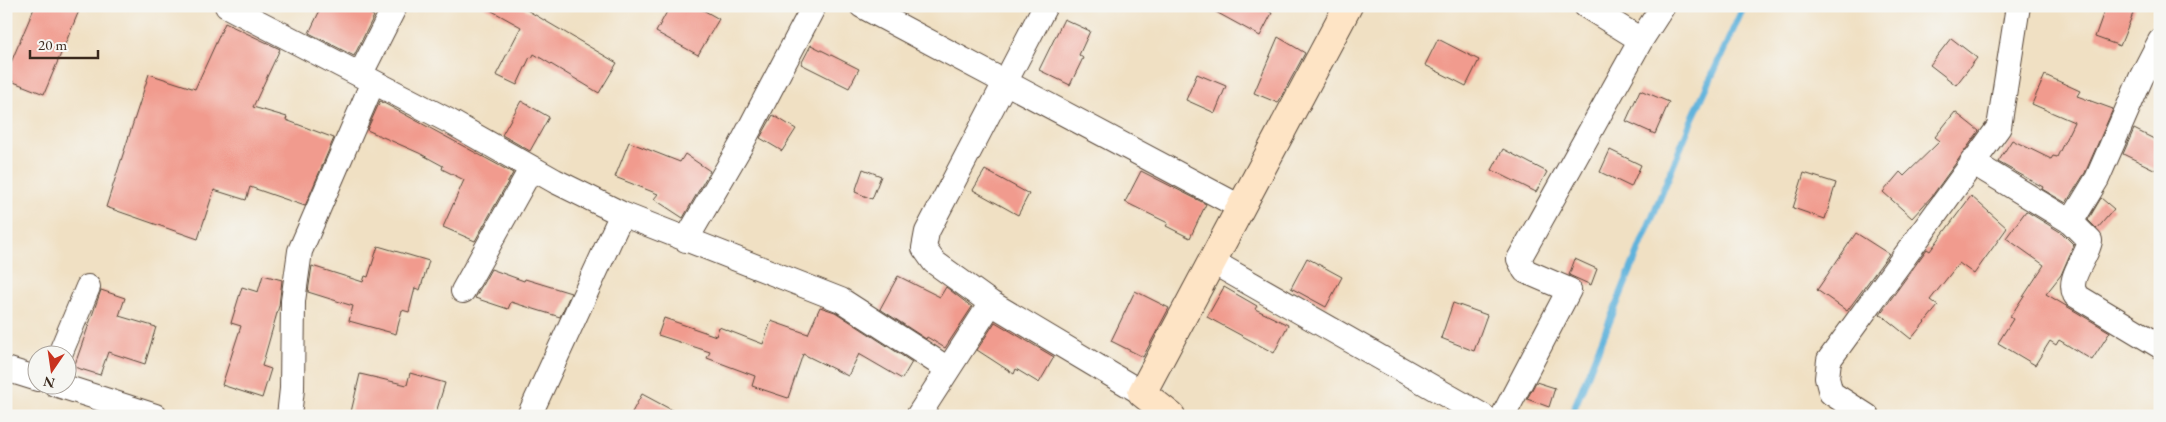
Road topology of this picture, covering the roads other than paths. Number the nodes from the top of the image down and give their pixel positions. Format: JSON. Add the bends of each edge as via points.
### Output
{"nodes":[{"id":1,"x":227,"y":6,"type":"edge"},
{"id":2,"x":395,"y":6,"type":"edge"},
{"id":3,"x":814,"y":6,"type":"edge"},
{"id":4,"x":1045,"y":6,"type":"edge"},
{"id":5,"x":1348,"y":6,"type":"edge"},
{"id":6,"x":1586,"y":6,"type":"edge"},
{"id":7,"x":1663,"y":6,"type":"edge"},
{"id":8,"x":2018,"y":6,"type":"edge"},
{"id":9,"x":876,"y":10,"type":"edge"},
{"id":10,"x":1641,"y":40,"type":"junction"},
{"id":11,"x":2160,"y":41,"type":"edge"},
{"id":12,"x":366,"y":78,"type":"junction"},
{"id":13,"x":1005,"y":82,"type":"junction"},
{"id":14,"x":1972,"y":162,"type":"junction"},
{"id":15,"x":531,"y":168,"type":"junction"},
{"id":16,"x":1242,"y":208,"type":"junction"},
{"id":17,"x":622,"y":214,"type":"junction"},
{"id":18,"x":2071,"y":222,"type":"junction"},
{"id":19,"x":686,"y":240,"type":"junction"},
{"id":20,"x":1213,"y":262,"type":"junction"},
{"id":21,"x":88,"y":286,"type":"dead end"},
{"id":22,"x":463,"y":291,"type":"dead end"},
{"id":23,"x":991,"y":303,"type":"junction"},
{"id":24,"x":64,"y":344,"type":"edge"},
{"id":25,"x":2160,"y":346,"type":"edge"},
{"id":26,"x":6,"y":369,"type":"edge"},
{"id":27,"x":948,"y":369,"type":"junction"},
{"id":28,"x":28,"y":376,"type":"edge"},
{"id":29,"x":78,"y":392,"type":"edge"},
{"id":30,"x":1142,"y":393,"type":"junction"},
{"id":31,"x":149,"y":415,"type":"edge"},
{"id":32,"x":289,"y":416,"type":"edge"},
{"id":33,"x":529,"y":416,"type":"edge"},
{"id":34,"x":918,"y":416,"type":"edge"},
{"id":35,"x":1171,"y":416,"type":"edge"},
{"id":36,"x":1483,"y":416,"type":"edge"},
{"id":37,"x":1503,"y":416,"type":"edge"},
{"id":38,"x":1867,"y":416,"type":"edge"}],
"edges":[{"from":1,"to":12,"type":"street"},
{"from":2,"to":12,"type":"street"},
{"from":3,"to":19,"type":"street","via":[[740,147]]},
{"from":4,"to":13,"type":"street"},
{"from":5,"to":16,"type":"street"},
{"from":6,"to":10,"type":"street"},
{"from":7,"to":10,"type":"street"},
{"from":8,"to":14,"type":"street","via":[[1999,127]]},
{"from":9,"to":13,"type":"street"},
{"from":10,"to":37,"type":"street","via":[[1519,259],[1525,271],[1569,290]]},
{"from":11,"to":18,"type":"street","via":[[2097,179]]},
{"from":12,"to":15,"type":"street"},
{"from":12,"to":32,"type":"street","via":[[300,252],[293,300]]},
{"from":13,"to":16,"type":"street"},
{"from":13,"to":23,"type":"street","via":[[928,232],[924,248],[934,262]]},
{"from":14,"to":18,"type":"street"},
{"from":14,"to":38,"type":"street","via":[[1829,360],[1827,378],[1830,392]]},
{"from":15,"to":17,"type":"street"},
{"from":15,"to":22,"type":"street"},
{"from":16,"to":20,"type":"street"},
{"from":17,"to":19,"type":"street"},
{"from":17,"to":33,"type":"street"},
{"from":18,"to":25,"type":"street","via":[[2090,241],[2071,287],[2075,295]]},
{"from":19,"to":27,"type":"street","via":[[841,300]]},
{"from":20,"to":30,"type":"street"},
{"from":20,"to":36,"type":"street"},
{"from":21,"to":24,"type":"street"},
{"from":23,"to":27,"type":"street"},
{"from":23,"to":30,"type":"street"},
{"from":26,"to":28,"type":"street"},
{"from":27,"to":34,"type":"street"},
{"from":29,"to":31,"type":"street"},
{"from":30,"to":35,"type":"street"}]}
